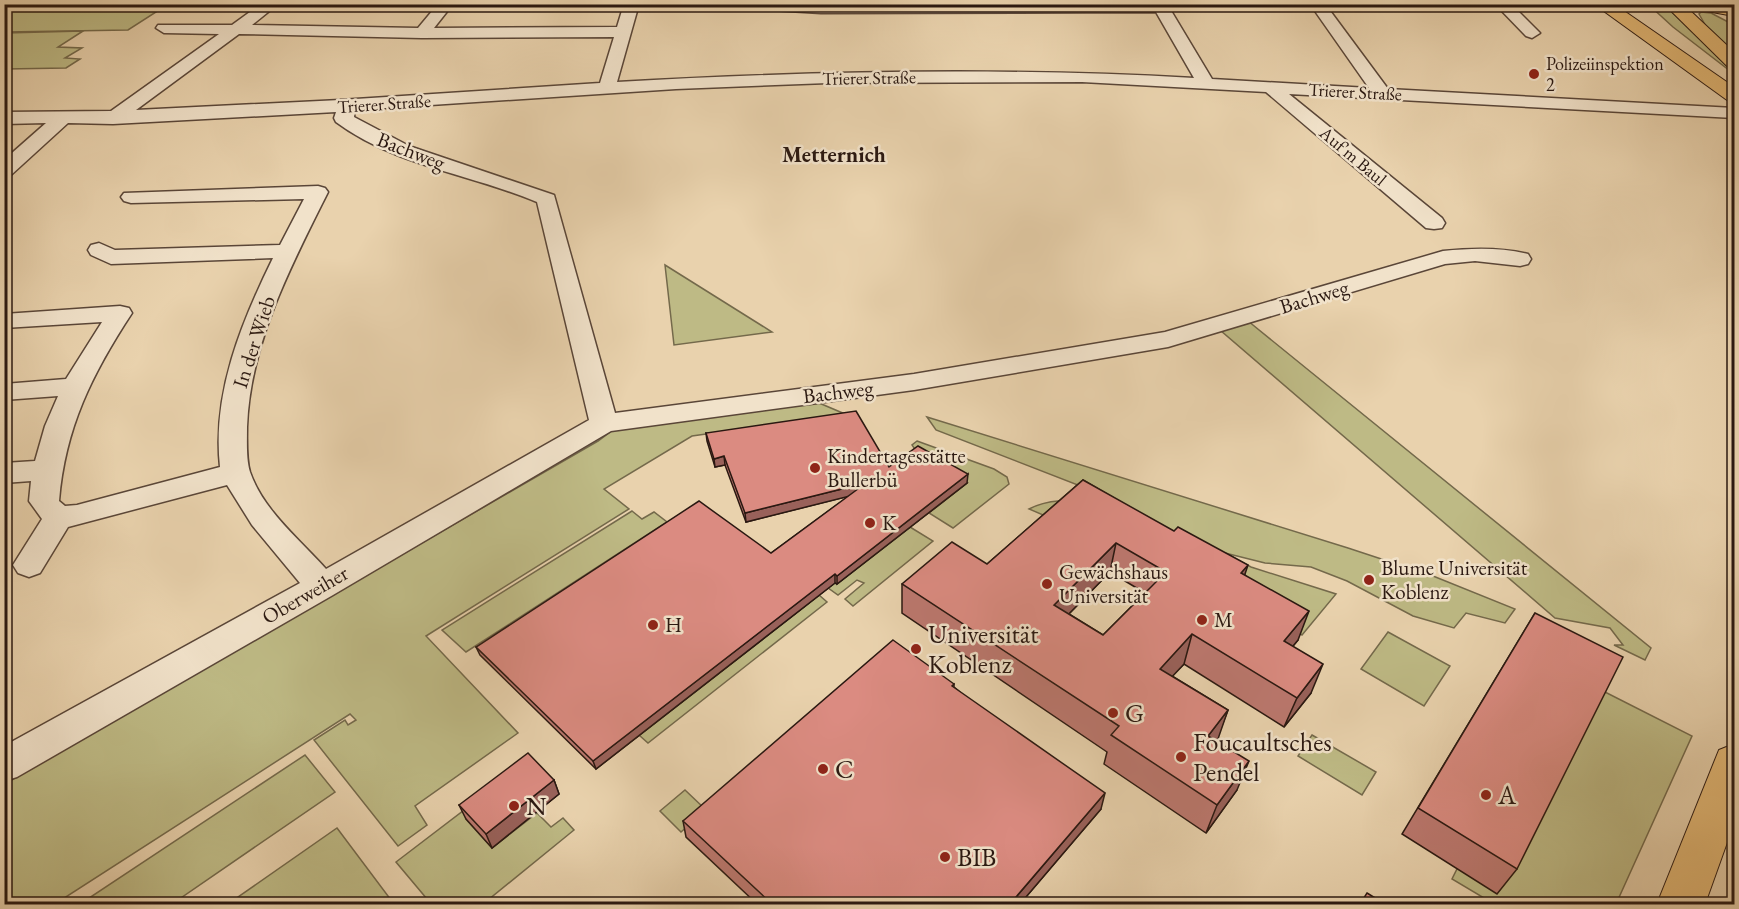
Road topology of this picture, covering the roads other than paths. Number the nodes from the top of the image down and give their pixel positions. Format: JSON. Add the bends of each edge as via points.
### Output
{"nodes":[{"id":1,"x":271,"y":4,"type":"edge"},
{"id":2,"x":446,"y":4,"type":"edge"},
{"id":3,"x":632,"y":4,"type":"edge"},
{"id":4,"x":739,"y":4,"type":"edge"},
{"id":5,"x":1317,"y":4,"type":"edge"},
{"id":6,"x":1502,"y":4,"type":"edge"},
{"id":7,"x":1602,"y":4,"type":"edge"},
{"id":8,"x":1632,"y":4,"type":"edge"},
{"id":9,"x":1672,"y":4,"type":"edge"},
{"id":10,"x":1695,"y":4,"type":"edge"},
{"id":11,"x":995,"y":5,"type":"edge"},
{"id":12,"x":1081,"y":6,"type":"edge"},
{"id":13,"x":1160,"y":6,"type":"edge"},
{"id":14,"x":1734,"y":11,"type":"edge"},
{"id":15,"x":164,"y":28,"type":"dead end"},
{"id":16,"x":236,"y":30,"type":"junction"},
{"id":17,"x":622,"y":32,"type":"junction"},
{"id":18,"x":422,"y":33,"type":"junction"},
{"id":19,"x":1532,"y":33,"type":"dead end"},
{"id":20,"x":1734,"y":62,"type":"edge"},
{"id":21,"x":1734,"y":82,"type":"edge"},
{"id":22,"x":1206,"y":84,"type":"junction"},
{"id":23,"x":607,"y":88,"type":"junction"},
{"id":24,"x":1271,"y":88,"type":"junction"},
{"id":25,"x":1382,"y":93,"type":"junction"},
{"id":26,"x":1734,"y":96,"type":"edge"},
{"id":27,"x":346,"y":107,"type":"junction"},
{"id":28,"x":1734,"y":112,"type":"edge"},
{"id":29,"x":4,"y":118,"type":"edge"},
{"id":30,"x":62,"y":118,"type":"junction"},
{"id":31,"x":113,"y":118,"type":"junction"},
{"id":32,"x":4,"y":171,"type":"edge"},
{"id":33,"x":131,"y":197,"type":"dead end"},
{"id":34,"x":1434,"y":223,"type":"dead end"},
{"id":35,"x":99,"y":250,"type":"dead end"},
{"id":36,"x":287,"y":251,"type":"junction"},
{"id":37,"x":1520,"y":259,"type":"dead end"},
{"id":38,"x":4,"y":321,"type":"edge"},
{"id":39,"x":74,"y":387,"type":"junction"},
{"id":40,"x":4,"y":392,"type":"edge"},
{"id":41,"x":603,"y":423,"type":"junction"},
{"id":42,"x":48,"y":470,"type":"junction"},
{"id":43,"x":236,"y":472,"type":"junction"},
{"id":44,"x":4,"y":473,"type":"edge"},
{"id":45,"x":59,"y":517,"type":"junction"},
{"id":46,"x":29,"y":565,"type":"dead end"},
{"id":47,"x":322,"y":586,"type":"junction"},
{"id":48,"x":1734,"y":764,"type":"edge"},
{"id":49,"x":4,"y":765,"type":"edge"},
{"id":50,"x":1681,"y":904,"type":"edge"}],
"edges":[{"from":1,"to":16,"type":"street"},
{"from":2,"to":18,"type":"street"},
{"from":3,"to":17,"type":"street"},
{"from":4,"to":11,"type":"street","via":[[821,8]]},
{"from":5,"to":25,"type":"street"},
{"from":6,"to":19,"type":"street"},
{"from":7,"to":26,"type":"main road"},
{"from":8,"to":21,"type":"main road"},
{"from":9,"to":20,"type":"main road"},
{"from":10,"to":14,"type":"main road"},
{"from":11,"to":12,"type":"street"},
{"from":12,"to":13,"type":"street"},
{"from":13,"to":22,"type":"street"},
{"from":15,"to":16,"type":"street"},
{"from":16,"to":18,"type":"street"},
{"from":16,"to":31,"type":"street"},
{"from":17,"to":18,"type":"street"},
{"from":17,"to":23,"type":"street"},
{"from":22,"to":23,"type":"street","name":"Trierer Straße","via":[[1082,76],[987,76],[786,79]]},
{"from":22,"to":24,"type":"street","name":"Trierer Straße"},
{"from":23,"to":27,"type":"street","name":"Trierer Straße"},
{"from":24,"to":25,"type":"street","name":"Trierer Straße"},
{"from":24,"to":34,"type":"street","name":"Auf'm Baul"},
{"from":25,"to":28,"type":"street","name":"Trierer Straße"},
{"from":27,"to":31,"type":"street","name":"Trierer Straße"},
{"from":27,"to":41,"type":"street","name":"Bachweg","via":[[344,118],[378,139],[547,199]]},
{"from":29,"to":30,"type":"street","name":"Trierer Straße"},
{"from":30,"to":31,"type":"street","name":"Trierer Straße"},
{"from":30,"to":32,"type":"street"},
{"from":33,"to":36,"type":"street","name":"In der Wieb","via":[[318,192]]},
{"from":35,"to":36,"type":"street","via":[[111,257]]},
{"from":36,"to":43,"type":"street","name":"In der Wieb","via":[[240,378],[233,428]]},
{"from":37,"to":41,"type":"street","name":"Bachweg","via":[[1475,254],[1443,258],[1168,339],[914,382]]},
{"from":38,"to":39,"type":"street","via":[[120,313]]},
{"from":39,"to":40,"type":"street"},
{"from":39,"to":42,"type":"street","via":[[56,432]]},
{"from":41,"to":47,"type":"street","name":"Oberweiher"},
{"from":42,"to":44,"type":"street"},
{"from":42,"to":45,"type":"street","via":[[44,501]]},
{"from":43,"to":45,"type":"street","via":[[103,510]]},
{"from":43,"to":47,"type":"street","name":"In der Wieb","via":[[271,528]]},
{"from":45,"to":46,"type":"street"},
{"from":47,"to":49,"type":"street","name":"Oberweiher"},
{"from":48,"to":50,"type":"main road"}]}
